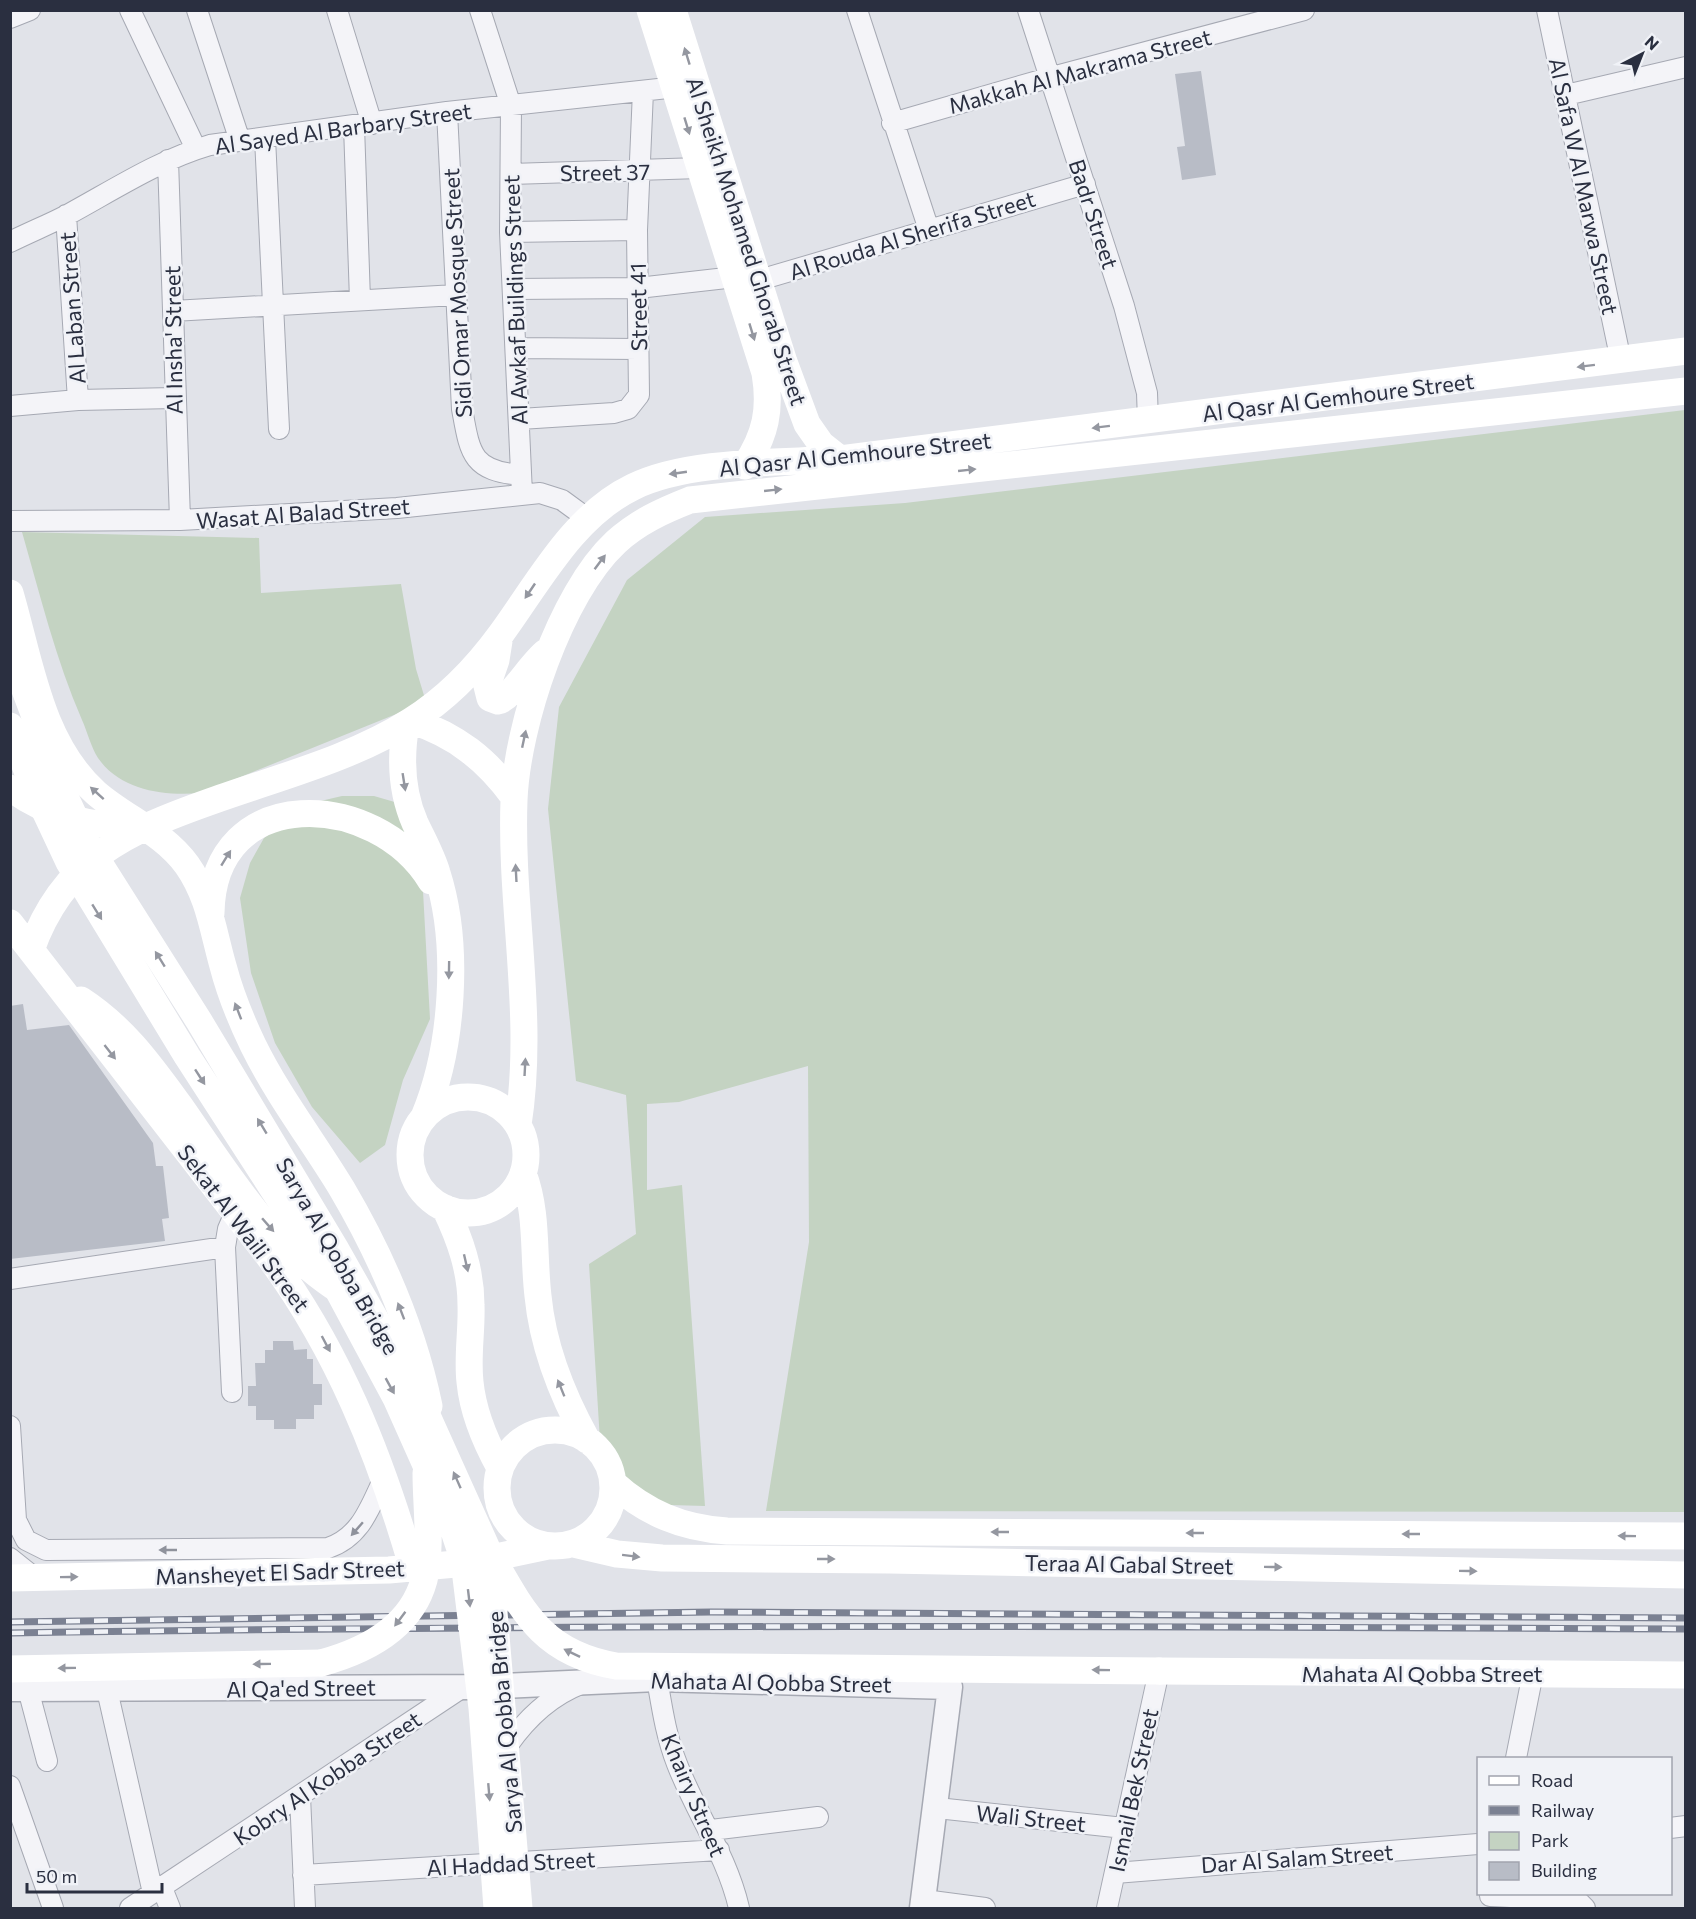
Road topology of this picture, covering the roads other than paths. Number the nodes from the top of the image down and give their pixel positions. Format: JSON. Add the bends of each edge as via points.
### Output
{"nodes":[{"id":1,"x":30,"y":10,"type":"edge"},
{"id":2,"x":130,"y":10,"type":"edge"},
{"id":3,"x":197,"y":10,"type":"edge"},
{"id":4,"x":337,"y":10,"type":"edge"},
{"id":5,"x":480,"y":10,"type":"edge"},
{"id":6,"x":651,"y":10,"type":"edge"},
{"id":7,"x":673,"y":10,"type":"edge"},
{"id":8,"x":856,"y":10,"type":"edge"},
{"id":9,"x":1028,"y":10,"type":"edge"},
{"id":10,"x":1304,"y":10,"type":"edge"},
{"id":11,"x":1547,"y":10,"type":"edge"},
{"id":12,"x":10,"y":18,"type":"edge"},
{"id":13,"x":1686,"y":67,"type":"edge"},
{"id":14,"x":1048,"y":78,"type":"junction"},
{"id":15,"x":686,"y":86,"type":"junction"},
{"id":16,"x":643,"y":91,"type":"junction"},
{"id":17,"x":1566,"y":94,"type":"junction"},
{"id":18,"x":511,"y":105,"type":"junction"},
{"id":19,"x":447,"y":112,"type":"junction"},
{"id":20,"x":892,"y":123,"type":"junction"},
{"id":21,"x":363,"y":125,"type":"junction"},
{"id":22,"x":266,"y":138,"type":"junction"},
{"id":23,"x":240,"y":141,"type":"junction"},
{"id":24,"x":196,"y":149,"type":"junction"},
{"id":25,"x":168,"y":160,"type":"junction"},
{"id":26,"x":700,"y":168,"type":"junction"},
{"id":27,"x":639,"y":172,"type":"junction"},
{"id":28,"x":510,"y":174,"type":"junction"},
{"id":29,"x":1085,"y":184,"type":"junction"},
{"id":30,"x":66,"y":215,"type":"junction"},
{"id":31,"x":637,"y":230,"type":"junction"},
{"id":32,"x":929,"y":230,"type":"junction"},
{"id":33,"x":510,"y":232,"type":"junction"},
{"id":34,"x":10,"y":242,"type":"edge"},
{"id":35,"x":744,"y":281,"type":"junction"},
{"id":36,"x":638,"y":288,"type":"junction"},
{"id":37,"x":513,"y":289,"type":"junction"},
{"id":38,"x":456,"y":295,"type":"junction"},
{"id":39,"x":360,"y":300,"type":"junction"},
{"id":40,"x":273,"y":305,"type":"junction"},
{"id":41,"x":173,"y":311,"type":"junction"},
{"id":42,"x":516,"y":348,"type":"junction"},
{"id":43,"x":638,"y":349,"type":"junction"},
{"id":44,"x":1686,"y":351,"type":"edge"},
{"id":45,"x":1621,"y":361,"type":"junction"},
{"id":46,"x":1686,"y":391,"type":"edge"},
{"id":47,"x":174,"y":398,"type":"junction"},
{"id":48,"x":78,"y":400,"type":"junction"},
{"id":49,"x":10,"y":406,"type":"edge"},
{"id":50,"x":519,"y":418,"type":"junction"},
{"id":51,"x":1148,"y":422,"type":"junction"},
{"id":52,"x":279,"y":429,"type":"dead end"},
{"id":53,"x":840,"y":459,"type":"junction"},
{"id":54,"x":745,"y":466,"type":"junction"},
{"id":55,"x":521,"y":484,"type":"junction"},
{"id":56,"x":588,"y":519,"type":"junction"},
{"id":57,"x":180,"y":520,"type":"junction"},
{"id":58,"x":10,"y":521,"type":"edge"},
{"id":59,"x":10,"y":593,"type":"edge"},
{"id":60,"x":499,"y":637,"type":"junction"},
{"id":61,"x":552,"y":647,"type":"junction"},
{"id":62,"x":10,"y":650,"type":"edge"},
{"id":63,"x":409,"y":722,"type":"junction"},
{"id":64,"x":10,"y":726,"type":"edge"},
{"id":65,"x":10,"y":788,"type":"edge"},
{"id":66,"x":514,"y":797,"type":"junction"},
{"id":67,"x":146,"y":826,"type":"junction"},
{"id":68,"x":445,"y":906,"type":"junction"},
{"id":69,"x":211,"y":914,"type":"junction"},
{"id":70,"x":10,"y":923,"type":"edge"},
{"id":71,"x":32,"y":950,"type":"junction"},
{"id":72,"x":62,"y":989,"type":"junction"},
{"id":73,"x":424,"y":1117,"type":"junction"},
{"id":74,"x":518,"y":1125,"type":"junction"},
{"id":75,"x":523,"y":1173,"type":"junction"},
{"id":76,"x":445,"y":1208,"type":"junction"},
{"id":77,"x":235,"y":1213,"type":"junction"},
{"id":78,"x":225,"y":1247,"type":"junction"},
{"id":79,"x":10,"y":1279,"type":"edge"},
{"id":80,"x":337,"y":1288,"type":"junction"},
{"id":81,"x":232,"y":1392,"type":"dead end"},
{"id":82,"x":10,"y":1426,"type":"edge"},
{"id":83,"x":433,"y":1428,"type":"junction"},
{"id":84,"x":587,"y":1440,"type":"junction"},
{"id":85,"x":426,"y":1463,"type":"junction"},
{"id":86,"x":500,"y":1468,"type":"junction"},
{"id":87,"x":384,"y":1478,"type":"junction"},
{"id":88,"x":614,"y":1483,"type":"junction"},
{"id":89,"x":500,"y":1506,"type":"junction"},
{"id":90,"x":399,"y":1522,"type":"junction"},
{"id":91,"x":889,"y":1532,"type":"junction"},
{"id":92,"x":1542,"y":1535,"type":"junction"},
{"id":93,"x":1686,"y":1536,"type":"edge"},
{"id":94,"x":561,"y":1545,"type":"junction"},
{"id":95,"x":489,"y":1553,"type":"junction"},
{"id":96,"x":10,"y":1558,"type":"edge"},
{"id":97,"x":889,"y":1560,"type":"junction"},
{"id":98,"x":413,"y":1569,"type":"junction"},
{"id":99,"x":1539,"y":1572,"type":"junction"},
{"id":100,"x":1686,"y":1575,"type":"edge"},
{"id":101,"x":23,"y":1578,"type":"edge"},
{"id":102,"x":1159,"y":1671,"type":"junction"},
{"id":103,"x":1533,"y":1673,"type":"junction"},
{"id":104,"x":1686,"y":1675,"type":"edge"},
{"id":105,"x":657,"y":1679,"type":"junction"},
{"id":106,"x":592,"y":1680,"type":"junction"},
{"id":107,"x":16,"y":1683,"type":"edge"},
{"id":108,"x":471,"y":1687,"type":"junction"},
{"id":109,"x":107,"y":1690,"type":"junction"},
{"id":110,"x":508,"y":1745,"type":"junction"},
{"id":111,"x":1516,"y":1757,"type":"edge"},
{"id":112,"x":46,"y":1761,"type":"dead end"},
{"id":113,"x":10,"y":1786,"type":"edge"},
{"id":114,"x":300,"y":1796,"type":"junction"},
{"id":115,"x":937,"y":1808,"type":"junction"},
{"id":116,"x":818,"y":1817,"type":"dead end"},
{"id":117,"x":1125,"y":1828,"type":"junction"},
{"id":118,"x":711,"y":1830,"type":"junction"},
{"id":119,"x":1477,"y":1844,"type":"edge"},
{"id":120,"x":719,"y":1851,"type":"junction"},
{"id":121,"x":513,"y":1863,"type":"junction"},
{"id":122,"x":1115,"y":1873,"type":"junction"},
{"id":123,"x":303,"y":1875,"type":"junction"},
{"id":124,"x":158,"y":1890,"type":"junction"},
{"id":125,"x":1489,"y":1899,"type":"edge"},
{"id":126,"x":923,"y":1904,"type":"edge"},
{"id":127,"x":53,"y":1908,"type":"edge"},
{"id":128,"x":130,"y":1908,"type":"edge"},
{"id":129,"x":170,"y":1908,"type":"edge"},
{"id":130,"x":305,"y":1908,"type":"edge"},
{"id":131,"x":497,"y":1908,"type":"edge"},
{"id":132,"x":518,"y":1908,"type":"edge"},
{"id":133,"x":739,"y":1908,"type":"edge"},
{"id":134,"x":985,"y":1908,"type":"edge"},
{"id":135,"x":1107,"y":1908,"type":"edge"},
{"id":136,"x":1585,"y":1908,"type":"edge"}],
"edges":[{"from":1,"to":12,"type":"street"},
{"from":2,"to":24,"type":"street"},
{"from":3,"to":23,"type":"street"},
{"from":4,"to":21,"type":"street"},
{"from":5,"to":18,"type":"street","name":"Al Awkaf Buildings Street"},
{"from":6,"to":15,"type":"main road","name":"Al Sheikh Mohamed Ghorab Street"},
{"from":15,"to":7,"type":"main road","name":"Al Sheikh Mohamed Ghorab Street","one_way":true},
{"from":8,"to":20,"type":"street"},
{"from":9,"to":14,"type":"street","name":"Badr Street"},
{"from":10,"to":14,"type":"street","name":"Makkah Al Makrama Street"},
{"from":11,"to":17,"type":"street","name":"Al Safa W Al Marwa Street"},
{"from":13,"to":17,"type":"street"},
{"from":14,"to":20,"type":"street","name":"Makkah Al Makrama Street"},
{"from":14,"to":29,"type":"street","name":"Badr Street"},
{"from":15,"to":16,"type":"street","name":"Al Sayed Al Barbary Street"},
{"from":15,"to":26,"type":"main road","name":"Al Sheikh Mohamed Ghorab Street","one_way":true},
{"from":15,"to":35,"type":"main road","name":"Al Sheikh Mohamed Ghorab Street"},
{"from":16,"to":18,"type":"street","name":"Al Sayed Al Barbary Street"},
{"from":16,"to":27,"type":"street","name":"Street 41"},
{"from":17,"to":45,"type":"street","name":"Al Safa W Al Marwa Street"},
{"from":18,"to":19,"type":"street","name":"Al Sayed Al Barbary Street"},
{"from":18,"to":28,"type":"street","name":"Al Awkaf Buildings Street"},
{"from":19,"to":21,"type":"street","name":"Al Sayed Al Barbary Street"},
{"from":19,"to":38,"type":"street","name":"Sidi Omar Mosque Street"},
{"from":20,"to":32,"type":"street"},
{"from":21,"to":22,"type":"street","name":"Al Sayed Al Barbary Street"},
{"from":21,"to":39,"type":"street"},
{"from":22,"to":23,"type":"street","name":"Al Sayed Al Barbary Street"},
{"from":22,"to":40,"type":"street"},
{"from":23,"to":24,"type":"street","name":"Al Sayed Al Barbary Street"},
{"from":24,"to":25,"type":"street","name":"Al Sayed Al Barbary Street"},
{"from":25,"to":30,"type":"street","name":"Al Sayed Al Barbary Street"},
{"from":25,"to":41,"type":"street","name":"Al Insha' Street"},
{"from":26,"to":27,"type":"street","name":"Street 37"},
{"from":26,"to":35,"type":"main road","name":"Al Sheikh Mohamed Ghorab Street"},
{"from":27,"to":28,"type":"street","name":"Street 37"},
{"from":27,"to":31,"type":"street","name":"Street 41"},
{"from":28,"to":33,"type":"street","name":"Al Awkaf Buildings Street"},
{"from":29,"to":32,"type":"street","name":"Al Rouda Al Sherifa Street"},
{"from":29,"to":51,"type":"street","name":"Badr Street","via":[[1140,365]]},
{"from":30,"to":34,"type":"street","name":"Al Sayed Al Barbary Street"},
{"from":30,"to":48,"type":"street","name":"Al Laban Street"},
{"from":31,"to":33,"type":"street"},
{"from":31,"to":36,"type":"street","name":"Street 41"},
{"from":32,"to":35,"type":"street","name":"Al Rouda Al Sherifa Street"},
{"from":33,"to":37,"type":"street","name":"Al Awkaf Buildings Street"},
{"from":35,"to":36,"type":"street","name":"Al Rouda Al Sherifa Street"},
{"from":35,"to":53,"type":"main road","name":"Al Sheikh Mohamed Ghorab Street","via":[[807,424],[821,444]]},
{"from":35,"to":54,"type":"main road","name":"Al Sheikh Mohamed Ghorab Street","one_way":true,"via":[[769,397],[762,438]]},
{"from":36,"to":37,"type":"street","name":"Al Rouda Al Sherifa Street"},
{"from":36,"to":43,"type":"street","name":"Street 41"},
{"from":37,"to":42,"type":"street","name":"Al Awkaf Buildings Street"},
{"from":38,"to":39,"type":"street"},
{"from":38,"to":55,"type":"street","name":"Sidi Omar Mosque Street","via":[[467,439],[484,467]]},
{"from":39,"to":40,"type":"street"},
{"from":40,"to":41,"type":"street"},
{"from":40,"to":52,"type":"street"},
{"from":41,"to":47,"type":"street","name":"Al Insha' Street"},
{"from":42,"to":43,"type":"street"},
{"from":42,"to":50,"type":"street","name":"Al Awkaf Buildings Street"},
{"from":43,"to":50,"type":"street","name":"Street 41","via":[[639,395],[628,409]]},
{"from":44,"to":45,"type":"main road","name":"Al Qasr Al Gemhoure Street"},
{"from":45,"to":51,"type":"main road","name":"Al Qasr Al Gemhoure Street","one_way":true},
{"from":61,"to":46,"type":"main road","name":"Al Qasr Al Gemhoure Street","one_way":true,"via":[[579,592],[614,544],[649,516],[690,500]]},
{"from":47,"to":48,"type":"street","name":"Al Laban Street"},
{"from":47,"to":57,"type":"street","name":"Al Insha' Street"},
{"from":48,"to":49,"type":"street","name":"Al Laban Street"},
{"from":50,"to":55,"type":"street","name":"Al Awkaf Buildings Street"},
{"from":51,"to":53,"type":"main road","name":"Al Qasr Al Gemhoure Street","one_way":true},
{"from":53,"to":54,"type":"main road","name":"Al Qasr Al Gemhoure Street"},
{"from":54,"to":56,"type":"main road","name":"Al Qasr Al Gemhoure Street","one_way":true,"via":[[663,475],[632,487]]},
{"from":55,"to":56,"type":"street","name":"Wasat Al Balad Street","via":[[562,500]]},
{"from":55,"to":57,"type":"street","name":"Wasat Al Balad Street","via":[[397,508]]},
{"from":56,"to":60,"type":"main road","name":"Al Qasr Al Gemhoure Street","one_way":true,"via":[[544,572]]},
{"from":57,"to":58,"type":"street","name":"Wasat Al Balad Street"},
{"from":67,"to":59,"type":"main road","one_way":true,"via":[[94,791],[56,741]]},
{"from":60,"to":61,"type":"main road","via":[[486,690],[490,698],[498,701],[509,696],[525,672]]},
{"from":60,"to":63,"type":"main road","name":"Al Qasr Al Gemhoure Street","via":[[449,692]]},
{"from":66,"to":61,"type":"main road","name":"Al Qasr Al Gemhoure Street","one_way":true,"via":[[532,705]]},
{"from":83,"to":62,"type":"main road","name":"Sarya Al Qobba Bridge","one_way":true,"bridge":true,"via":[[329,1238],[87,844]]},
{"from":63,"to":66,"type":"main road","via":[[433,727],[470,749],[487,763]]},
{"from":63,"to":67,"type":"main road","name":"Al Qasr Al Gemhoure Street","via":[[349,752]]},
{"from":63,"to":68,"type":"main road","one_way":true,"via":[[402,764],[406,793],[414,822],[437,872]]},
{"from":64,"to":80,"type":"main road","name":"Sarya Al Qobba Bridge","one_way":true,"bridge":true,"via":[[49,822],[91,901]]},
{"from":65,"to":67,"type":"main road","name":"Al Qasr Al Gemhoure Street","via":[[40,807],[74,820]]},
{"from":74,"to":66,"type":"main road","name":"Al Qasr Al Gemhoure Street","one_way":true,"via":[[526,1037]]},
{"from":67,"to":69,"type":"main road","via":[[186,864]]},
{"from":67,"to":71,"type":"main road","name":"Al Qasr Al Gemhoure Street","via":[[101,851],[75,874],[49,910]]},
{"from":69,"to":68,"type":"main road","one_way":true,"via":[[216,876],[236,843],[267,821],[305,813],[342,816],[392,839],[419,864]]},
{"from":68,"to":73,"type":"main road","one_way":true,"via":[[449,951],[447,1038],[439,1078]]},
{"from":83,"to":69,"type":"main road","one_way":true,"bridge":true,"via":[[416,1356],[392,1286],[350,1204],[253,1046],[232,994]]},
{"from":70,"to":71,"type":"main road","name":"Sekat Al Waili Street"},
{"from":71,"to":72,"type":"main road","name":"Sekat Al Waili Street"},
{"from":72,"to":77,"type":"main road","name":"Sekat Al Waili Street","one_way":true},
{"from":72,"to":80,"type":"main road","one_way":true,"via":[[100,1012],[132,1041],[257,1212],[298,1257]]},
{"from":73,"to":74,"type":"main road","via":[[444,1102],[479,1098],[501,1108]]},
{"from":73,"to":76,"type":"main road","via":[[412,1138],[410,1162],[418,1185]]},
{"from":74,"to":75,"type":"main road","via":[[525,1149]]},
{"from":75,"to":76,"type":"main road","via":[[512,1194],[492,1208],[469,1213]]},
{"from":84,"to":75,"type":"main road","one_way":true,"via":[[564,1395],[547,1347],[538,1298],[535,1217]]},
{"from":76,"to":86,"type":"main road","one_way":true,"via":[[461,1246],[470,1285],[468,1364],[473,1403]]},
{"from":77,"to":78,"type":"street"},
{"from":77,"to":87,"type":"main road","name":"Sekat Al Waili Street","one_way":true,"via":[[288,1282],[322,1336],[353,1399]]},
{"from":78,"to":79,"type":"street"},
{"from":78,"to":81,"type":"street"},
{"from":80,"to":85,"type":"main road","name":"Sarya Al Qobba Bridge","one_way":true,"bridge":true},
{"from":87,"to":82,"type":"street","one_way":true,"via":[[361,1525],[345,1540],[328,1548],[46,1550],[26,1540],[16,1520]]},
{"from":95,"to":83,"type":"main road","name":"Sarya Al Qobba Bridge","one_way":true,"bridge":true},
{"from":84,"to":86,"type":"main road","via":[[563,1430],[537,1433],[515,1446]]},
{"from":84,"to":88,"type":"main road","via":[[605,1458]]},
{"from":85,"to":107,"type":"main road","one_way":true,"bridge":true,"via":[[424,1577],[419,1595],[394,1628],[378,1640],[321,1663]]},
{"from":85,"to":131,"type":"main road","name":"Sarya Al Qobba Bridge","one_way":true,"bridge":true,"via":[[464,1561],[482,1708]]},
{"from":86,"to":89,"type":"main road"},
{"from":87,"to":90,"type":"main road","name":"Sekat Al Waili Street"},
{"from":88,"to":91,"type":"main road","name":"Teraa Al Gabal Street","via":[[651,1511],[695,1527],[727,1531]]},
{"from":88,"to":94,"type":"main road","via":[[612,1503],[596,1531]]},
{"from":89,"to":90,"type":"main road","via":[[433,1528]]},
{"from":89,"to":94,"type":"main road","via":[[518,1533],[535,1543]]},
{"from":90,"to":98,"type":"main road","name":"Sekat Al Waili Street"},
{"from":92,"to":91,"type":"main road","name":"Teraa Al Gabal Street","one_way":true},
{"from":91,"to":97,"type":"main road"},
{"from":93,"to":92,"type":"main road","name":"Teraa Al Gabal Street","one_way":true},
{"from":92,"to":99,"type":"main road"},
{"from":94,"to":97,"type":"main road","name":"Teraa Al Gabal Street","one_way":true,"via":[[639,1557]]},
{"from":94,"to":98,"type":"main road","name":"Mansheyet El Sadr Street"},
{"from":102,"to":95,"type":"main road","name":"Mahata Al Qobba Street","one_way":true,"bridge":true,"via":[[616,1666],[595,1662],[556,1645],[539,1631],[525,1615]]},
{"from":95,"to":132,"type":"main road","name":"Sarya Al Qobba Bridge","bridge":true},
{"from":96,"to":101,"type":"street"},
{"from":97,"to":99,"type":"main road","name":"Teraa Al Gabal Street","one_way":true},
{"from":101,"to":98,"type":"main road","name":"Mansheyet El Sadr Street","one_way":true},
{"from":99,"to":100,"type":"main road","name":"Teraa Al Gabal Street"},
{"from":102,"to":103,"type":"main road","name":"Mahata Al Qobba Street"},
{"from":102,"to":117,"type":"street","name":"Ismail Bek Street"},
{"from":103,"to":104,"type":"main road","name":"Mahata Al Qobba Street"},
{"from":103,"to":111,"type":"street"},
{"from":105,"to":106,"type":"street","name":"Mahata Al Qobba Street"},
{"from":105,"to":115,"type":"street","name":"Mahata Al Qobba Street","via":[[950,1687]]},
{"from":105,"to":118,"type":"street","name":"Khairy Street","via":[[677,1765]]},
{"from":106,"to":108,"type":"street","name":"Al Qa'ed Street"},
{"from":106,"to":110,"type":"street","via":[[544,1705]]},
{"from":107,"to":109,"type":"street","name":"Al Qa'ed Street"},
{"from":107,"to":112,"type":"street"},
{"from":108,"to":109,"type":"street","name":"Al Qa'ed Street"},
{"from":108,"to":110,"type":"street","via":[[495,1707]]},
{"from":108,"to":114,"type":"street","name":"Kobry Al Kobba Street"},
{"from":109,"to":124,"type":"street"},
{"from":110,"to":121,"type":"street"},
{"from":113,"to":127,"type":"street"},
{"from":114,"to":123,"type":"street"},
{"from":114,"to":124,"type":"street","name":"Kobry Al Kobba Street"},
{"from":115,"to":117,"type":"street","name":"Wali Street"},
{"from":115,"to":126,"type":"street"},
{"from":116,"to":118,"type":"street"},
{"from":117,"to":122,"type":"street","name":"Ismail Bek Street"},
{"from":118,"to":120,"type":"street","name":"Khairy Street"},
{"from":119,"to":122,"type":"street","name":"Dar Al Salam Street"},
{"from":120,"to":121,"type":"street","name":"Al Haddad Street"},
{"from":120,"to":133,"type":"street","name":"Khairy Street"},
{"from":121,"to":123,"type":"street","name":"Al Haddad Street"},
{"from":121,"to":132,"type":"street"},
{"from":122,"to":135,"type":"street","name":"Ismail Bek Street"},
{"from":123,"to":130,"type":"street"},
{"from":124,"to":128,"type":"street","name":"Kobry Al Kobba Street"},
{"from":124,"to":129,"type":"street"},
{"from":125,"to":136,"type":"street","via":[[1577,1900]]},
{"from":126,"to":134,"type":"street"}]}
